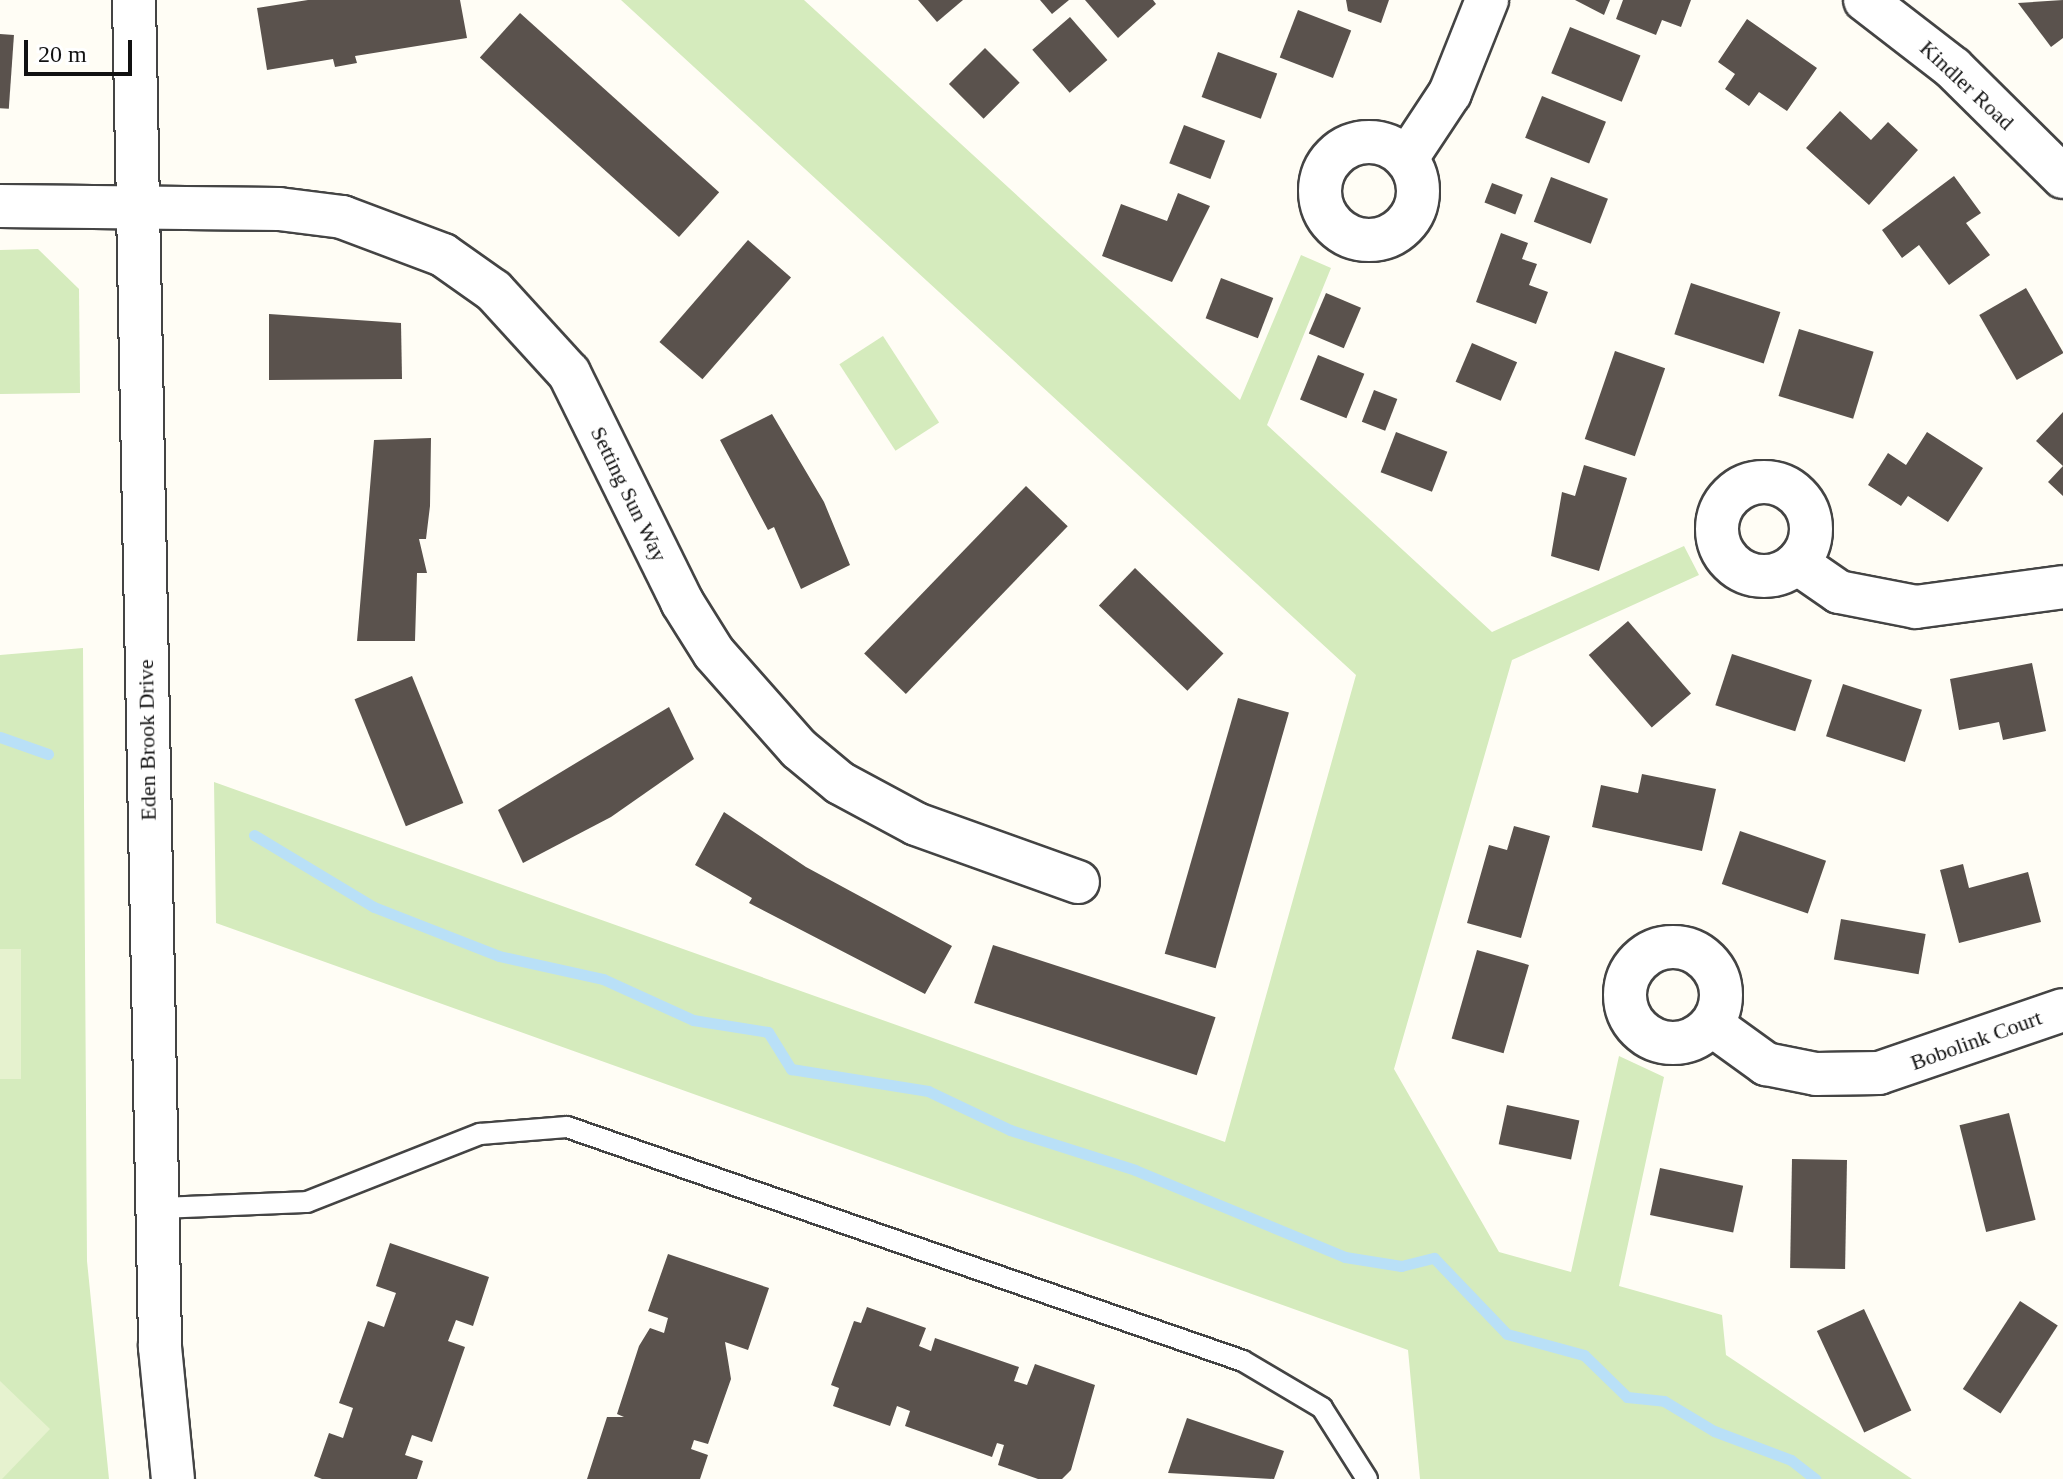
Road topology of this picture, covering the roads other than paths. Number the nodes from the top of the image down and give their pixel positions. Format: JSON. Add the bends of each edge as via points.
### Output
{"nodes":[{"id":1,"x":134,"y":0,"type":"edge"},
{"id":2,"x":1487,"y":0,"type":"edge"},
{"id":3,"x":1865,"y":0,"type":"edge"},
{"id":4,"x":1407,"y":158,"type":"dead end"},
{"id":5,"x":2063,"y":177,"type":"edge"},
{"id":6,"x":0,"y":206,"type":"edge"},
{"id":7,"x":140,"y":208,"type":"junction"},
{"id":8,"x":1797,"y":563,"type":"dead end"},
{"id":9,"x":2063,"y":587,"type":"edge"},
{"id":10,"x":1078,"y":882,"type":"dead end"},
{"id":11,"x":2063,"y":1010,"type":"edge"},
{"id":12,"x":1712,"y":1025,"type":"dead end"},
{"id":13,"x":158,"y":1208,"type":"junction"},
{"id":14,"x":173,"y":1479,"type":"edge"},
{"id":15,"x":1367,"y":1479,"type":"edge"}],
"edges":[{"from":1,"to":7,"type":"street","name":"Eden Brook Drive"},
{"from":2,"to":4,"type":"street","via":[[1450,93]]},
{"from":3,"to":5,"type":"street","name":"Kindler Road","via":[[1953,68]]},
{"from":6,"to":7,"type":"street","name":"Setting Sun Way"},
{"from":7,"to":10,"type":"street","name":"Setting Sun Way","via":[[342,217],[443,255],[494,291],[569,373],[714,653],[799,749],[840,783],[916,824]]},
{"from":7,"to":13,"type":"street","name":"Eden Brook Drive"},
{"from":8,"to":9,"type":"street","via":[[1839,592],[1916,607]]},
{"from":11,"to":12,"type":"street","name":"Bobolink Court","via":[[1879,1073],[1816,1074],[1766,1064]]},
{"from":13,"to":14,"type":"street","name":"Eden Brook Drive"},
{"from":13,"to":15,"type":"lane","via":[[307,1202],[480,1134],[567,1127],[1243,1361],[1322,1408]]}]}
